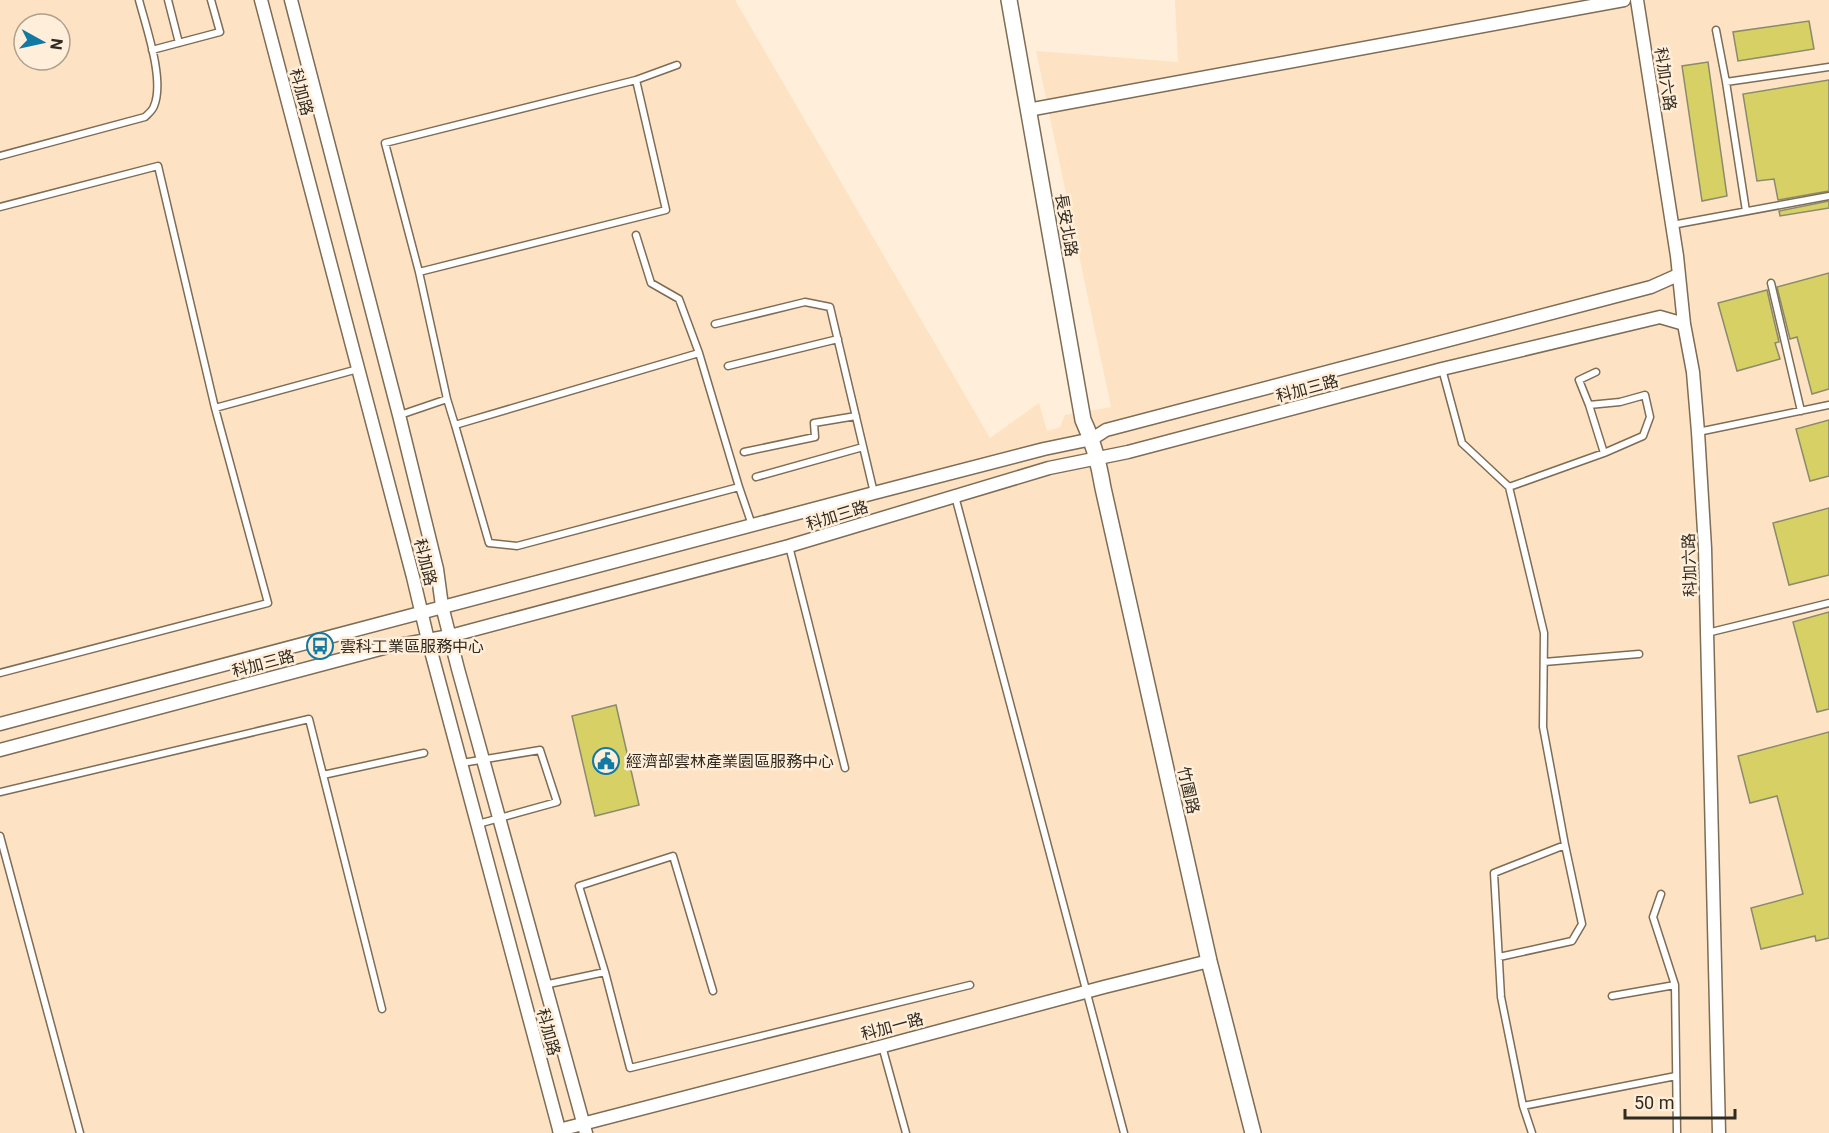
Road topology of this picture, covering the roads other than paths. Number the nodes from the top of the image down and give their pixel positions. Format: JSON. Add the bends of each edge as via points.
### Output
{"nodes":[{"id":1,"x":139,"y":0,"type":"edge"},
{"id":2,"x":168,"y":0,"type":"edge"},
{"id":3,"x":211,"y":0,"type":"edge"},
{"id":4,"x":261,"y":0,"type":"edge"},
{"id":5,"x":291,"y":0,"type":"edge"},
{"id":6,"x":1009,"y":0,"type":"edge"},
{"id":7,"x":1624,"y":0,"type":"edge"},
{"id":8,"x":1637,"y":0,"type":"edge"},
{"id":9,"x":1716,"y":30,"type":"dead end"},
{"id":10,"x":179,"y":43,"type":"junction"},
{"id":11,"x":152,"y":50,"type":"junction"},
{"id":12,"x":677,"y":65,"type":"dead end"},
{"id":13,"x":1829,"y":67,"type":"edge"},
{"id":14,"x":636,"y":80,"type":"junction"},
{"id":15,"x":1726,"y":82,"type":"junction"},
{"id":16,"x":1028,"y":110,"type":"junction"},
{"id":17,"x":0,"y":156,"type":"edge"},
{"id":18,"x":1829,"y":196,"type":"edge"},
{"id":19,"x":0,"y":207,"type":"edge"},
{"id":20,"x":1746,"y":211,"type":"junction"},
{"id":21,"x":1672,"y":225,"type":"junction"},
{"id":22,"x":636,"y":236,"type":"dead end"},
{"id":23,"x":419,"y":272,"type":"junction"},
{"id":24,"x":1678,"y":275,"type":"junction"},
{"id":25,"x":1771,"y":283,"type":"dead end"},
{"id":26,"x":715,"y":324,"type":"dead end"},
{"id":27,"x":1683,"y":324,"type":"junction"},
{"id":28,"x":838,"y":339,"type":"junction"},
{"id":29,"x":699,"y":352,"type":"junction"},
{"id":30,"x":728,"y":366,"type":"dead end"},
{"id":31,"x":358,"y":369,"type":"junction"},
{"id":32,"x":1442,"y":369,"type":"junction"},
{"id":33,"x":1596,"y":372,"type":"dead end"},
{"id":34,"x":447,"y":399,"type":"junction"},
{"id":35,"x":1589,"y":405,"type":"junction"},
{"id":36,"x":1829,"y":405,"type":"edge"},
{"id":37,"x":215,"y":408,"type":"junction"},
{"id":38,"x":1801,"y":411,"type":"junction"},
{"id":39,"x":399,"y":415,"type":"junction"},
{"id":40,"x":856,"y":416,"type":"junction"},
{"id":41,"x":455,"y":425,"type":"junction"},
{"id":42,"x":1698,"y":432,"type":"junction"},
{"id":43,"x":1092,"y":439,"type":"junction"},
{"id":44,"x":863,"y":447,"type":"junction"},
{"id":45,"x":744,"y":452,"type":"dead end"},
{"id":46,"x":1604,"y":453,"type":"junction"},
{"id":47,"x":1096,"y":457,"type":"junction"},
{"id":48,"x":756,"y":477,"type":"dead end"},
{"id":49,"x":739,"y":487,"type":"junction"},
{"id":50,"x":1509,"y":487,"type":"junction"},
{"id":51,"x":874,"y":493,"type":"junction"},
{"id":52,"x":955,"y":496,"type":"junction"},
{"id":53,"x":752,"y":525,"type":"junction"},
{"id":54,"x":789,"y":546,"type":"junction"},
{"id":55,"x":1829,"y":603,"type":"edge"},
{"id":56,"x":442,"y":606,"type":"junction"},
{"id":57,"x":422,"y":612,"type":"junction"},
{"id":58,"x":1707,"y":633,"type":"junction"},
{"id":59,"x":450,"y":636,"type":"junction"},
{"id":60,"x":428,"y":640,"type":"junction"},
{"id":61,"x":1639,"y":654,"type":"dead end"},
{"id":62,"x":1544,"y":663,"type":"junction"},
{"id":63,"x":0,"y":673,"type":"edge"},
{"id":64,"x":0,"y":724,"type":"edge"},
{"id":65,"x":0,"y":750,"type":"edge"},
{"id":66,"x":424,"y":753,"type":"dead end"},
{"id":67,"x":483,"y":759,"type":"junction"},
{"id":68,"x":462,"y":763,"type":"junction"},
{"id":69,"x":845,"y":768,"type":"dead end"},
{"id":70,"x":323,"y":775,"type":"junction"},
{"id":71,"x":0,"y":792,"type":"edge"},
{"id":72,"x":499,"y":818,"type":"junction"},
{"id":73,"x":478,"y":824,"type":"junction"},
{"id":74,"x":0,"y":836,"type":"edge"},
{"id":75,"x":1565,"y":844,"type":"junction"},
{"id":76,"x":1661,"y":894,"type":"dead end"},
{"id":77,"x":1499,"y":957,"type":"junction"},
{"id":78,"x":1209,"y":961,"type":"junction"},
{"id":79,"x":605,"y":972,"type":"junction"},
{"id":80,"x":544,"y":985,"type":"junction"},
{"id":81,"x":970,"y":985,"type":"dead end"},
{"id":82,"x":1675,"y":985,"type":"junction"},
{"id":83,"x":713,"y":991,"type":"dead end"},
{"id":84,"x":1087,"y":991,"type":"junction"},
{"id":85,"x":1612,"y":996,"type":"dead end"},
{"id":86,"x":382,"y":1008,"type":"dead end"},
{"id":87,"x":882,"y":1046,"type":"junction"},
{"id":88,"x":1676,"y":1076,"type":"junction"},
{"id":89,"x":1523,"y":1106,"type":"junction"},
{"id":90,"x":585,"y":1128,"type":"edge"},
{"id":91,"x":559,"y":1131,"type":"edge"},
{"id":92,"x":80,"y":1133,"type":"edge"},
{"id":93,"x":906,"y":1133,"type":"edge"},
{"id":94,"x":1124,"y":1133,"type":"edge"},
{"id":95,"x":1253,"y":1133,"type":"edge"},
{"id":96,"x":1532,"y":1133,"type":"edge"},
{"id":97,"x":1677,"y":1133,"type":"edge"},
{"id":98,"x":1719,"y":1133,"type":"edge"}],
"edges":[{"from":1,"to":11,"type":"lane"},
{"from":2,"to":10,"type":"lane"},
{"from":3,"to":10,"type":"lane","via":[[220,32]]},
{"from":4,"to":31,"type":"street","name":"科加路"},
{"from":5,"to":39,"type":"street","name":"科加路"},
{"from":6,"to":16,"type":"street","name":"長安北路"},
{"from":7,"to":16,"type":"street"},
{"from":8,"to":21,"type":"street","name":"科加六路"},
{"from":9,"to":15,"type":"lane"},
{"from":10,"to":11,"type":"lane"},
{"from":11,"to":17,"type":"lane","via":[[158,75],[157,95],[154,108],[145,117]]},
{"from":12,"to":14,"type":"lane"},
{"from":13,"to":15,"type":"lane"},
{"from":14,"to":23,"type":"lane","via":[[666,210]]},
{"from":14,"to":23,"type":"lane","via":[[385,143]]},
{"from":15,"to":20,"type":"lane"},
{"from":16,"to":43,"type":"street","name":"長安北路","via":[[1083,420]]},
{"from":18,"to":20,"type":"lane"},
{"from":19,"to":37,"type":"lane","via":[[158,166]]},
{"from":20,"to":21,"type":"lane"},
{"from":21,"to":24,"type":"street","name":"科加六路"},
{"from":22,"to":29,"type":"lane","via":[[651,284],[679,299]]},
{"from":23,"to":34,"type":"lane"},
{"from":24,"to":27,"type":"street","name":"科加六路"},
{"from":24,"to":43,"type":"street","name":"科加三路","via":[[1640,290],[1106,430]]},
{"from":25,"to":38,"type":"lane"},
{"from":26,"to":28,"type":"lane","via":[[805,302],[830,307]]},
{"from":27,"to":32,"type":"street","name":"科加三路","via":[[1660,317]]},
{"from":27,"to":42,"type":"street","name":"科加六路","via":[[1693,372]]},
{"from":28,"to":30,"type":"lane"},
{"from":28,"to":40,"type":"lane"},
{"from":29,"to":41,"type":"lane"},
{"from":29,"to":49,"type":"lane"},
{"from":31,"to":37,"type":"lane"},
{"from":31,"to":57,"type":"street","name":"科加路"},
{"from":32,"to":47,"type":"street","name":"科加三路"},
{"from":32,"to":50,"type":"lane","via":[[1462,443]]},
{"from":33,"to":35,"type":"lane","via":[[1579,380]]},
{"from":34,"to":39,"type":"lane"},
{"from":34,"to":41,"type":"lane"},
{"from":35,"to":46,"type":"lane"},
{"from":35,"to":46,"type":"lane","via":[[1645,395],[1650,417],[1643,436]]},
{"from":36,"to":38,"type":"lane"},
{"from":37,"to":63,"type":"lane","via":[[268,603]]},
{"from":38,"to":42,"type":"lane"},
{"from":39,"to":56,"type":"street","name":"科加路"},
{"from":40,"to":44,"type":"lane"},
{"from":40,"to":45,"type":"lane","via":[[814,423],[815,437]]},
{"from":41,"to":49,"type":"lane","via":[[489,543],[517,546]]},
{"from":42,"to":58,"type":"street","name":"科加六路"},
{"from":43,"to":47,"type":"street","name":"長安北路"},
{"from":43,"to":51,"type":"street","name":"科加三路"},
{"from":44,"to":48,"type":"lane"},
{"from":44,"to":51,"type":"lane"},
{"from":46,"to":50,"type":"lane"},
{"from":47,"to":52,"type":"street","name":"科加三路"},
{"from":47,"to":78,"type":"street","name":"竹圍路"},
{"from":49,"to":53,"type":"lane"},
{"from":50,"to":62,"type":"lane","via":[[1544,633]]},
{"from":51,"to":53,"type":"street","name":"科加三路"},
{"from":52,"to":54,"type":"street","name":"科加三路"},
{"from":52,"to":84,"type":"lane"},
{"from":53,"to":56,"type":"street","name":"科加三路"},
{"from":54,"to":59,"type":"street","name":"科加三路"},
{"from":54,"to":69,"type":"lane"},
{"from":55,"to":58,"type":"lane"},
{"from":56,"to":57,"type":"street","name":"科加三路"},
{"from":56,"to":59,"type":"street","name":"科加路"},
{"from":57,"to":60,"type":"street","name":"科加路"},
{"from":57,"to":64,"type":"street","name":"科加三路"},
{"from":58,"to":98,"type":"street","name":"科加六路"},
{"from":59,"to":60,"type":"street","name":"科加三路"},
{"from":59,"to":67,"type":"street","name":"科加路"},
{"from":60,"to":65,"type":"street","name":"科加三路","via":[[388,646]]},
{"from":60,"to":68,"type":"street","name":"科加路"},
{"from":61,"to":62,"type":"lane"},
{"from":62,"to":75,"type":"lane","via":[[1543,727]]},
{"from":66,"to":70,"type":"lane"},
{"from":67,"to":68,"type":"lane"},
{"from":67,"to":72,"type":"street","name":"科加路"},
{"from":67,"to":72,"type":"lane","via":[[540,750],[557,802]]},
{"from":68,"to":73,"type":"street","name":"科加路"},
{"from":70,"to":71,"type":"lane","via":[[309,720]]},
{"from":70,"to":86,"type":"lane"},
{"from":72,"to":73,"type":"lane"},
{"from":72,"to":80,"type":"street","name":"科加路"},
{"from":73,"to":91,"type":"street","name":"科加路"},
{"from":74,"to":92,"type":"lane"},
{"from":75,"to":77,"type":"lane","via":[[1494,873]]},
{"from":75,"to":77,"type":"lane","via":[[1582,924],[1572,941]]},
{"from":76,"to":82,"type":"lane","via":[[1653,917]]},
{"from":77,"to":89,"type":"lane","via":[[1501,997]]},
{"from":78,"to":84,"type":"street","name":"科加一路"},
{"from":78,"to":95,"type":"street","name":"竹圍路"},
{"from":79,"to":80,"type":"lane"},
{"from":79,"to":81,"type":"lane","via":[[630,1068]]},
{"from":79,"to":83,"type":"lane","via":[[579,886],[673,856]]},
{"from":80,"to":90,"type":"street","name":"科加路"},
{"from":82,"to":85,"type":"lane"},
{"from":82,"to":88,"type":"lane"},
{"from":84,"to":87,"type":"street","name":"科加一路"},
{"from":84,"to":94,"type":"lane"},
{"from":87,"to":90,"type":"street","name":"科加一路"},
{"from":87,"to":93,"type":"lane"},
{"from":88,"to":89,"type":"lane"},
{"from":88,"to":97,"type":"lane"},
{"from":89,"to":96,"type":"lane"},
{"from":90,"to":91,"type":"street","name":"科加一路"}]}
